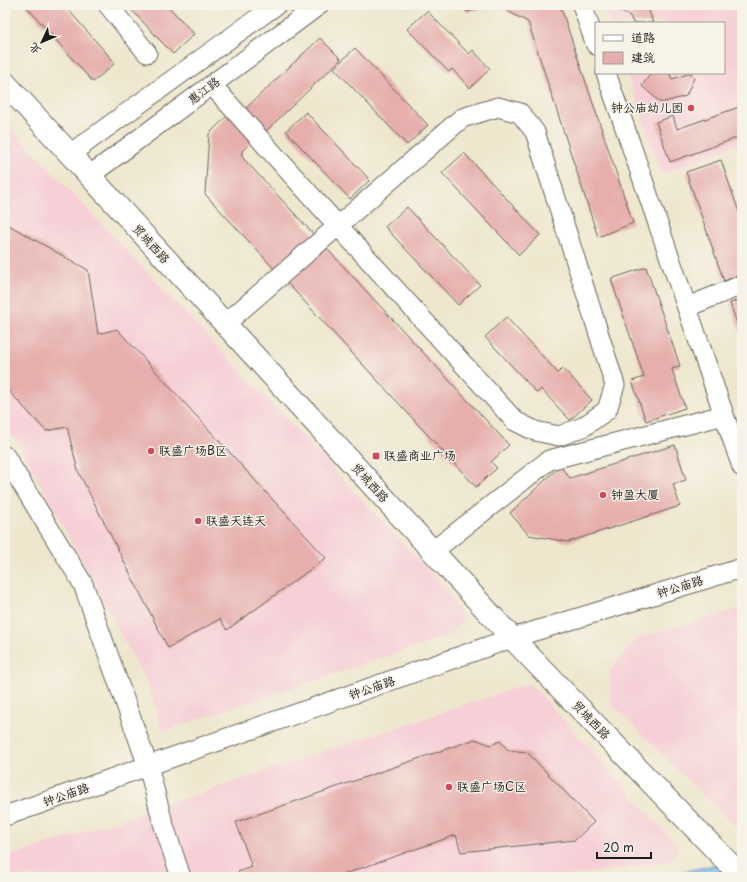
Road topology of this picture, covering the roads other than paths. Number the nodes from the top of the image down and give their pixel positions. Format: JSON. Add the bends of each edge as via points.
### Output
{"nodes":[{"id":1,"x":108,"y":5,"type":"edge"},
{"id":2,"x":276,"y":5,"type":"edge"},
{"id":3,"x":319,"y":5,"type":"edge"},
{"id":4,"x":582,"y":5,"type":"edge"},
{"id":5,"x":595,"y":42,"type":"edge"},
{"id":6,"x":147,"y":53,"type":"dead end"},
{"id":7,"x":606,"y":74,"type":"edge"},
{"id":8,"x":5,"y":83,"type":"edge"},
{"id":9,"x":212,"y":85,"type":"junction"},
{"id":10,"x":70,"y":154,"type":"junction"},
{"id":11,"x":89,"y":176,"type":"junction"},
{"id":12,"x":338,"y":226,"type":"junction"},
{"id":13,"x":742,"y":285,"type":"edge"},
{"id":14,"x":687,"y":307,"type":"junction"},
{"id":15,"x":225,"y":324,"type":"junction"},
{"id":16,"x":724,"y":415,"type":"junction"},
{"id":17,"x":5,"y":456,"type":"edge"},
{"id":18,"x":742,"y":467,"type":"edge"},
{"id":19,"x":433,"y":551,"type":"junction"},
{"id":20,"x":742,"y":568,"type":"edge"},
{"id":21,"x":512,"y":638,"type":"junction"},
{"id":22,"x":148,"y":766,"type":"junction"},
{"id":23,"x":5,"y":816,"type":"edge"},
{"id":24,"x":181,"y":877,"type":"edge"},
{"id":25,"x":742,"y":877,"type":"edge"}],
"edges":[{"from":1,"to":6,"type":"street"},
{"from":2,"to":10,"type":"street"},
{"from":3,"to":9,"type":"street","name":"惠江路"},
{"from":4,"to":5,"type":"street"},
{"from":7,"to":14,"type":"street"},
{"from":8,"to":10,"type":"main road","name":"贸城西路"},
{"from":9,"to":11,"type":"street","name":"惠江路"},
{"from":9,"to":12,"type":"street"},
{"from":10,"to":11,"type":"main road","name":"贸城西路"},
{"from":11,"to":15,"type":"main road","name":"贸城西路"},
{"from":12,"to":12,"type":"street","via":[[462,118],[498,107],[520,113],[535,132],[615,385],[607,410],[583,427],[559,436],[535,431],[515,421]]},
{"from":12,"to":15,"type":"street"},
{"from":13,"to":14,"type":"street"},
{"from":14,"to":16,"type":"street"},
{"from":15,"to":19,"type":"main road","name":"贸城西路"},
{"from":16,"to":18,"type":"street"},
{"from":16,"to":19,"type":"street","via":[[549,460]]},
{"from":17,"to":22,"type":"street","via":[[83,584]]},
{"from":19,"to":21,"type":"main road","name":"贸城西路"},
{"from":20,"to":21,"type":"street","name":"钟公庙路"},
{"from":21,"to":22,"type":"street","name":"钟公庙路"},
{"from":21,"to":25,"type":"main road","name":"贸城西路"},
{"from":22,"to":23,"type":"street","name":"钟公庙路"},
{"from":22,"to":24,"type":"street"}]}
